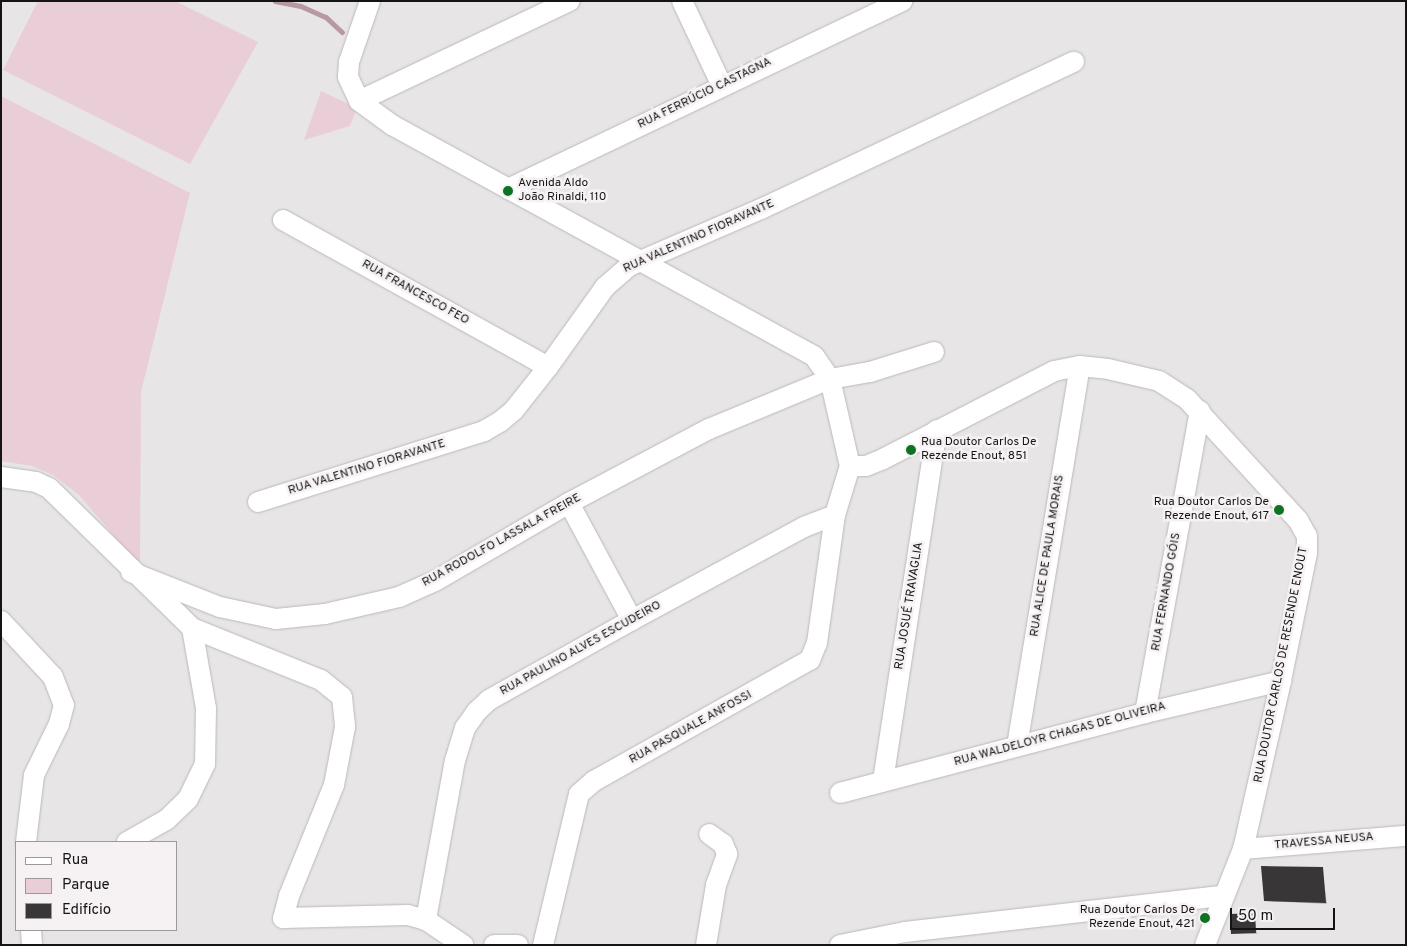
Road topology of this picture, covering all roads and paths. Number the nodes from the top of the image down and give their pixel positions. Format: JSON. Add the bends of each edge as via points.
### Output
{"nodes":[{"id":1,"x":370,"y":1,"type":"edge"},
{"id":2,"x":570,"y":1,"type":"edge"},
{"id":3,"x":682,"y":1,"type":"edge"},
{"id":4,"x":902,"y":1,"type":"edge"},
{"id":5,"x":1074,"y":62,"type":"dead end"},
{"id":6,"x":722,"y":86,"type":"junction"},
{"id":7,"x":359,"y":101,"type":"junction"},
{"id":8,"x":508,"y":189,"type":"junction"},
{"id":9,"x":283,"y":220,"type":"dead end"},
{"id":10,"x":642,"y":260,"type":"junction"},
{"id":11,"x":934,"y":352,"type":"dead end"},
{"id":12,"x":1080,"y":366,"type":"junction"},
{"id":13,"x":548,"y":367,"type":"junction"},
{"id":14,"x":830,"y":379,"type":"junction"},
{"id":15,"x":1200,"y":411,"type":"junction"},
{"id":16,"x":937,"y":430,"type":"junction"},
{"id":17,"x":850,"y":466,"type":"junction"},
{"id":18,"x":1,"y":477,"type":"edge"},
{"id":19,"x":258,"y":502,"type":"dead end"},
{"id":20,"x":569,"y":503,"type":"junction"},
{"id":21,"x":835,"y":515,"type":"junction"},
{"id":22,"x":131,"y":572,"type":"junction"},
{"id":23,"x":632,"y":620,"type":"junction"},
{"id":24,"x":1,"y":621,"type":"edge"},
{"id":25,"x":192,"y":628,"type":"junction"},
{"id":26,"x":1281,"y":681,"type":"junction"},
{"id":27,"x":1145,"y":713,"type":"junction"},
{"id":28,"x":1017,"y":746,"type":"junction"},
{"id":29,"x":883,"y":781,"type":"junction"},
{"id":30,"x":840,"y":793,"type":"dead end"},
{"id":31,"x":709,"y":834,"type":"dead end"},
{"id":32,"x":1406,"y":836,"type":"edge"},
{"id":33,"x":26,"y":841,"type":"edge"},
{"id":34,"x":129,"y":841,"type":"edge"},
{"id":35,"x":1243,"y":849,"type":"junction"},
{"id":36,"x":1223,"y":896,"type":"junction"},
{"id":37,"x":426,"y":920,"type":"junction"},
{"id":38,"x":31,"y":931,"type":"edge"},
{"id":39,"x":32,"y":945,"type":"edge"},
{"id":40,"x":462,"y":945,"type":"edge"},
{"id":41,"x":494,"y":945,"type":"edge"},
{"id":42,"x":518,"y":945,"type":"edge"},
{"id":43,"x":543,"y":945,"type":"edge"},
{"id":44,"x":706,"y":945,"type":"edge"},
{"id":45,"x":840,"y":945,"type":"edge"},
{"id":46,"x":1205,"y":945,"type":"edge"}],
"edges":[{"from":1,"to":7,"type":"street","via":[[349,62],[348,77]]},
{"from":2,"to":7,"type":"street"},
{"from":3,"to":6,"type":"street"},
{"from":4,"to":6,"type":"street","name":"RUA FERRÚCIO CASTAGNA"},
{"from":5,"to":10,"type":"street","name":"RUA VALENTINO FIORAVANTE","via":[[761,209]]},
{"from":6,"to":8,"type":"street","name":"RUA FERRÚCIO CASTAGNA"},
{"from":7,"to":8,"type":"street","via":[[392,125]]},
{"from":8,"to":10,"type":"street"},
{"from":9,"to":13,"type":"street","name":"RUA FRANCESCO FEO"},
{"from":10,"to":13,"type":"street","name":"RUA VALENTINO FIORAVANTE","via":[[628,266],[605,287]]},
{"from":10,"to":14,"type":"street","via":[[801,347],[822,364]]},
{"from":11,"to":14,"type":"street","name":"RUA RODOLFO LASSALA FREIRE","via":[[870,372]]},
{"from":12,"to":15,"type":"street","name":"RUA DOUTOR CARLOS DE RESENDE ENOUT","via":[[1159,381],[1188,399]]},
{"from":12,"to":16,"type":"street","name":"RUA DOUTOR CARLOS DE RESENDE ENOUT","via":[[1054,371]]},
{"from":12,"to":28,"type":"street","name":"RUA ALICE DE PAULA MORAIS"},
{"from":13,"to":19,"type":"street","name":"RUA VALENTINO FIORAVANTE","via":[[514,410],[484,431]]},
{"from":14,"to":17,"type":"street"},
{"from":14,"to":20,"type":"street","name":"RUA RODOLFO LASSALA FREIRE","via":[[709,429]]},
{"from":15,"to":26,"type":"street","name":"RUA DOUTOR CARLOS DE RESENDE ENOUT","via":[[1298,520],[1307,536],[1307,553]]},
{"from":15,"to":27,"type":"street","name":"RUA FERNANDO GÓIS"},
{"from":16,"to":17,"type":"street","name":"RUA DOUTOR CARLOS DE RESENDE ENOUT","via":[[871,464]]},
{"from":16,"to":29,"type":"street","name":"RUA JOSUÉ TRAVAGLIA"},
{"from":17,"to":21,"type":"street"},
{"from":18,"to":22,"type":"street","via":[[20,478],[49,488]]},
{"from":20,"to":22,"type":"street","name":"RUA RODOLFO LASSALA FREIRE","via":[[435,581],[399,597],[324,614],[276,619],[248,615]]},
{"from":20,"to":23,"type":"street"},
{"from":21,"to":23,"type":"street","name":"RUA PAULINO ALVES ESCUDEIRO","via":[[804,527]]},
{"from":21,"to":43,"type":"street","name":"RUA PASQUALE ANFOSSI","via":[[817,643],[810,660],[594,781],[580,794]]},
{"from":22,"to":25,"type":"street"},
{"from":23,"to":37,"type":"street","name":"RUA PAULINO ALVES ESCUDEIRO","via":[[489,700],[470,719],[455,760]]},
{"from":24,"to":33,"type":"street","via":[[54,677],[64,705],[59,724],[34,775]]},
{"from":25,"to":34,"type":"street","via":[[206,708],[205,764],[198,783],[182,804],[166,820]]},
{"from":25,"to":37,"type":"street","via":[[321,680],[342,697],[345,727],[334,785],[288,896],[283,918],[384,914]]},
{"from":26,"to":27,"type":"street","name":"RUA WALDELOYR CHAGAS DE OLIVEIRA"},
{"from":26,"to":35,"type":"street","name":"RUA DOUTOR CARLOS DE RESENDE ENOUT"},
{"from":27,"to":28,"type":"street","name":"RUA WALDELOYR CHAGAS DE OLIVEIRA"},
{"from":28,"to":29,"type":"street","name":"RUA WALDELOYR CHAGAS DE OLIVEIRA"},
{"from":29,"to":30,"type":"street","name":"RUA WALDELOYR CHAGAS DE OLIVEIRA"},
{"from":31,"to":44,"type":"street","via":[[723,844],[728,854],[716,885]]},
{"from":32,"to":35,"type":"street","name":"TRAVESSA NEUSA"},
{"from":35,"to":36,"type":"street","name":"RUA DOUTOR CARLOS DE RESENDE ENOUT"},
{"from":36,"to":45,"type":"street","via":[[905,932]]},
{"from":36,"to":46,"type":"street","name":"RUA DOUTOR CARLOS DE RESENDE ENOUT"},
{"from":37,"to":40,"type":"street"},
{"from":38,"to":39,"type":"street"},
{"from":41,"to":42,"type":"street"}]}
